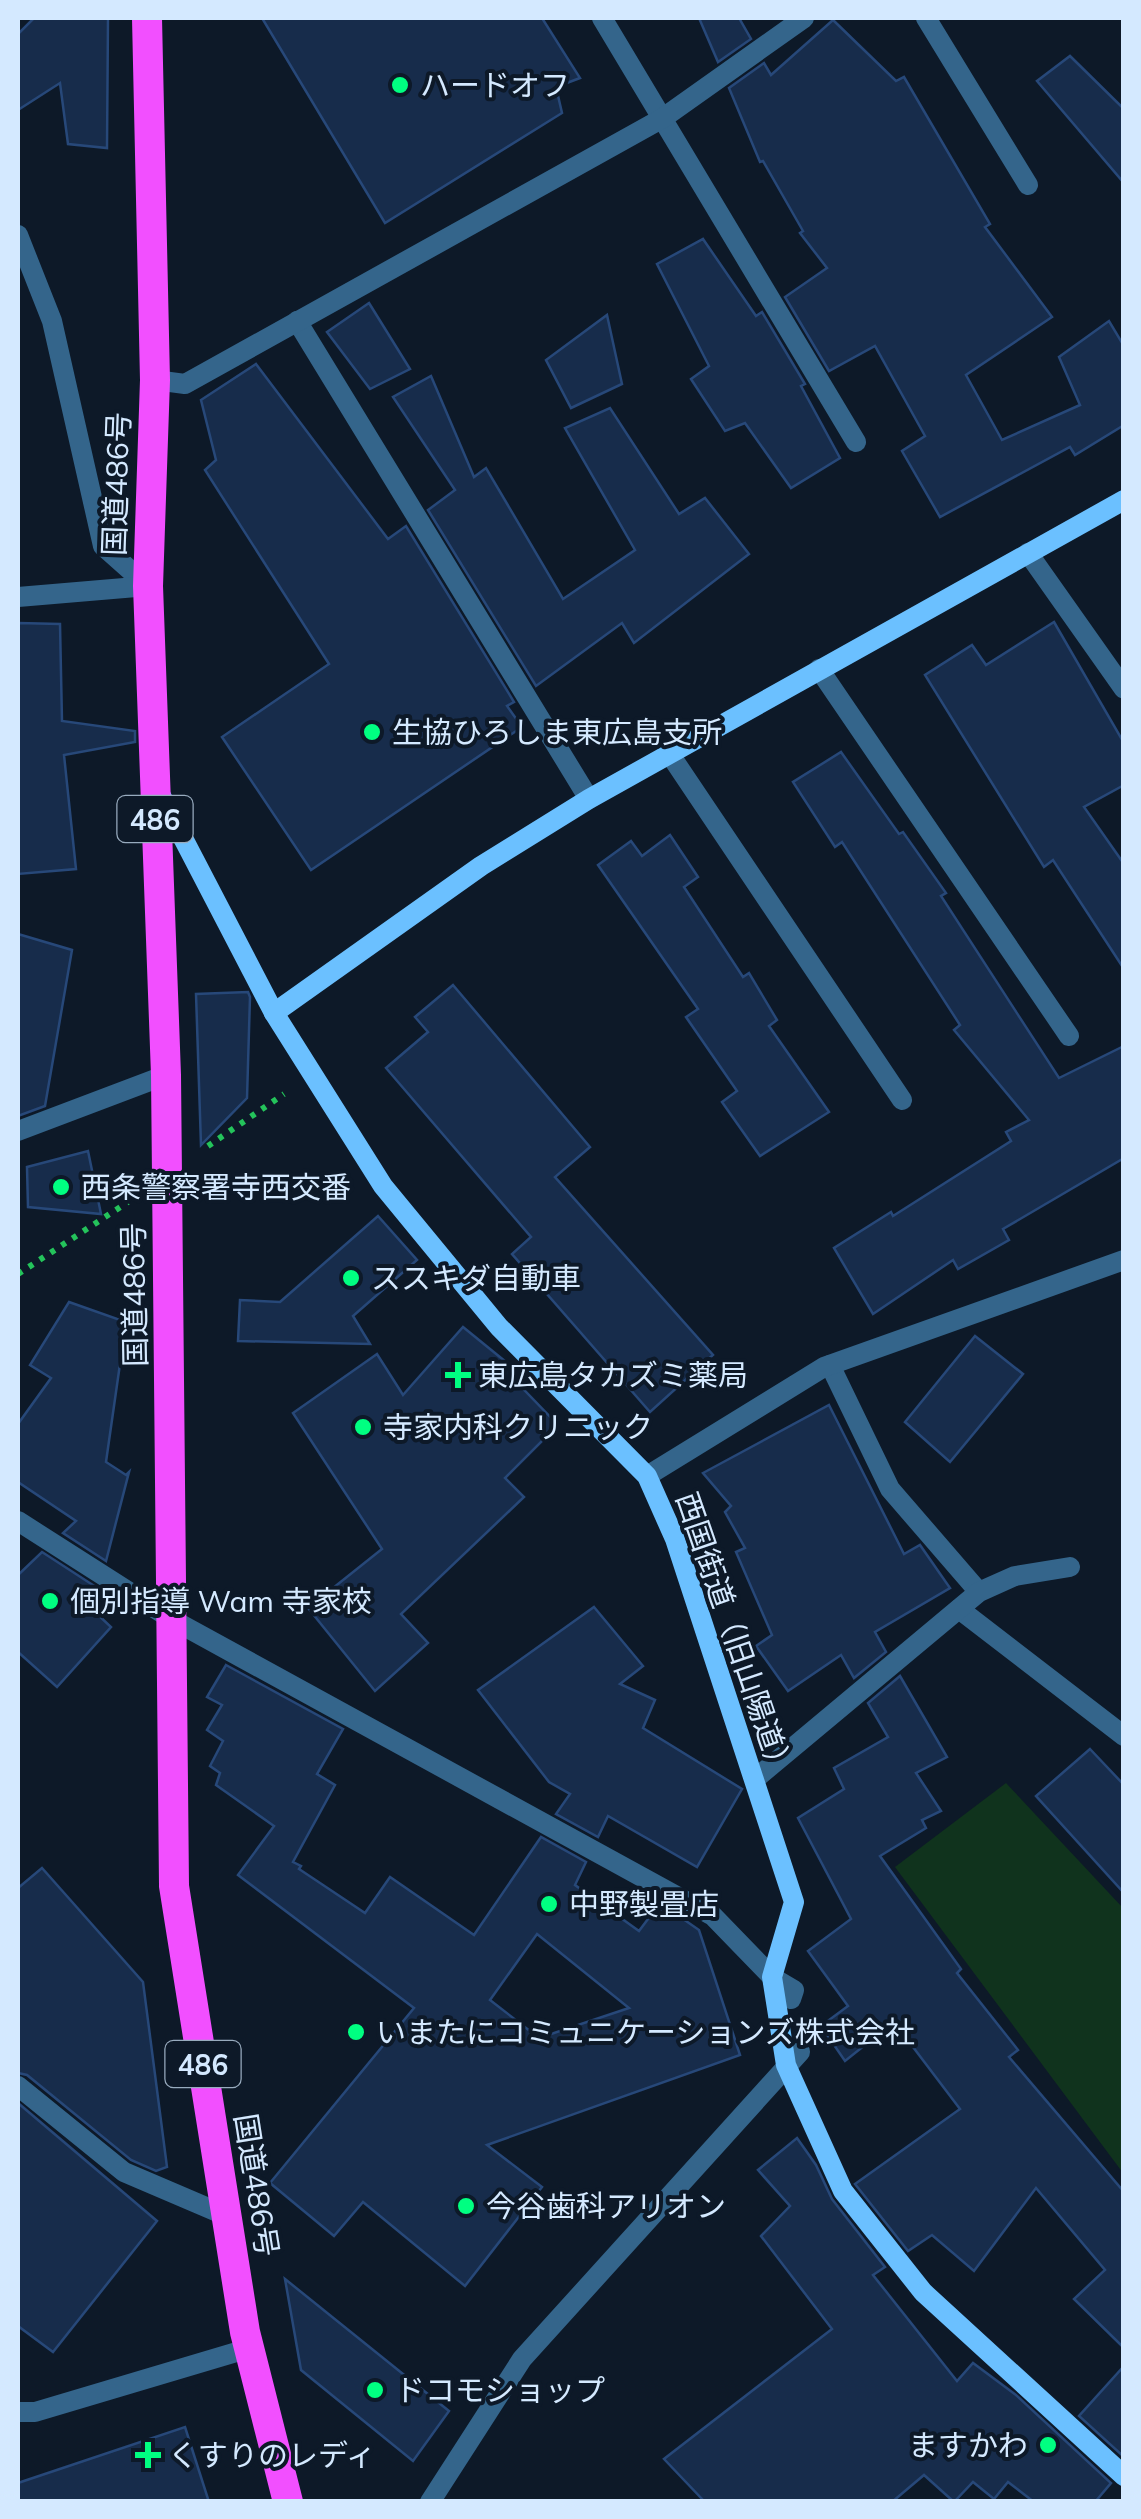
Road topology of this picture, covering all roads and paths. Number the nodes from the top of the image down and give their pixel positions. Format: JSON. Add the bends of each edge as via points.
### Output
{"nodes":[{"id":1,"x":147,"y":18,"type":"edge"},
{"id":2,"x":602,"y":18,"type":"edge"},
{"id":3,"x":804,"y":18,"type":"edge"},
{"id":4,"x":926,"y":18,"type":"edge"},
{"id":5,"x":663,"y":118,"type":"junction"},
{"id":6,"x":1028,"y":186,"type":"dead end"},
{"id":7,"x":18,"y":235,"type":"edge"},
{"id":8,"x":297,"y":321,"type":"junction"},
{"id":9,"x":155,"y":380,"type":"junction"},
{"id":10,"x":856,"y":442,"type":"dead end"},
{"id":11,"x":1124,"y":500,"type":"edge"},
{"id":12,"x":1028,"y":553,"type":"junction"},
{"id":13,"x":148,"y":586,"type":"junction"},
{"id":14,"x":18,"y":597,"type":"edge"},
{"id":15,"x":819,"y":669,"type":"junction"},
{"id":16,"x":1124,"y":689,"type":"edge"},
{"id":17,"x":669,"y":753,"type":"junction"},
{"id":18,"x":153,"y":781,"type":"junction"},
{"id":19,"x":588,"y":799,"type":"junction"},
{"id":20,"x":274,"y":1013,"type":"junction"},
{"id":21,"x":1069,"y":1036,"type":"dead end"},
{"id":22,"x":166,"y":1075,"type":"junction"},
{"id":23,"x":274,"y":1100,"type":"dead end"},
{"id":24,"x":902,"y":1100,"type":"dead end"},
{"id":25,"x":18,"y":1131,"type":"edge"},
{"id":26,"x":207,"y":1147,"type":"dead end"},
{"id":27,"x":118,"y":1209,"type":"dead end"},
{"id":28,"x":1124,"y":1260,"type":"edge"},
{"id":29,"x":18,"y":1274,"type":"edge"},
{"id":30,"x":830,"y":1365,"type":"junction"},
{"id":31,"x":646,"y":1476,"type":"junction"},
{"id":32,"x":18,"y":1522,"type":"edge"},
{"id":33,"x":1070,"y":1566,"type":"dead end"},
{"id":34,"x":979,"y":1592,"type":"junction"},
{"id":35,"x":959,"y":1609,"type":"junction"},
{"id":36,"x":173,"y":1620,"type":"junction"},
{"id":37,"x":1124,"y":1736,"type":"edge"},
{"id":38,"x":754,"y":1779,"type":"junction"},
{"id":39,"x":772,"y":1977,"type":"junction"},
{"id":40,"x":792,"y":1999,"type":"dead end"},
{"id":41,"x":793,"y":2059,"type":"junction"},
{"id":42,"x":18,"y":2086,"type":"edge"},
{"id":43,"x":227,"y":2216,"type":"junction"},
{"id":44,"x":250,"y":2348,"type":"junction"},
{"id":45,"x":18,"y":2412,"type":"edge"},
{"id":46,"x":1124,"y":2476,"type":"edge"},
{"id":47,"x":288,"y":2502,"type":"edge"},
{"id":48,"x":430,"y":2502,"type":"edge"}],
"edges":[{"from":1,"to":9,"type":"highway","name":"国道486号","number":"486"},
{"from":2,"to":5,"type":"street"},
{"from":3,"to":5,"type":"street"},
{"from":4,"to":6,"type":"street"},
{"from":5,"to":8,"type":"street"},
{"from":5,"to":10,"type":"street"},
{"from":7,"to":13,"type":"street","via":[[52,321],[103,546]]},
{"from":8,"to":9,"type":"street","via":[[184,384]]},
{"from":8,"to":19,"type":"street"},
{"from":9,"to":13,"type":"highway","name":"国道486号","number":"486"},
{"from":11,"to":12,"type":"street"},
{"from":12,"to":15,"type":"street"},
{"from":12,"to":16,"type":"street"},
{"from":13,"to":14,"type":"street"},
{"from":13,"to":18,"type":"highway","name":"国道486号","number":"486"},
{"from":15,"to":17,"type":"street"},
{"from":15,"to":21,"type":"street"},
{"from":17,"to":19,"type":"street"},
{"from":17,"to":24,"type":"street"},
{"from":18,"to":20,"type":"street","name":"西国街道（旧山陽道）"},
{"from":18,"to":22,"type":"highway","name":"国道486号","number":"486"},
{"from":19,"to":20,"type":"street"},
{"from":20,"to":31,"type":"street","name":"西国街道（旧山陽道）","via":[[383,1186],[499,1327]]},
{"from":22,"to":25,"type":"street"},
{"from":22,"to":36,"type":"highway","name":"国道486号","number":"486"},
{"from":23,"to":26,"type":"path"},
{"from":27,"to":29,"type":"path"},
{"from":28,"to":30,"type":"street"},
{"from":30,"to":31,"type":"street"},
{"from":30,"to":34,"type":"street","via":[[890,1489]]},
{"from":31,"to":38,"type":"street","name":"西国街道（旧山陽道）","via":[[675,1539]]},
{"from":32,"to":36,"type":"street"},
{"from":33,"to":34,"type":"street","via":[[1015,1576]]},
{"from":34,"to":35,"type":"street"},
{"from":35,"to":37,"type":"street"},
{"from":35,"to":38,"type":"street"},
{"from":36,"to":39,"type":"street","via":[[713,1916]]},
{"from":36,"to":43,"type":"highway","name":"国道486号","number":"486","via":[[174,1886]]},
{"from":38,"to":39,"type":"street","name":"西国街道（旧山陽道）","via":[[794,1902]]},
{"from":39,"to":40,"type":"street","via":[[794,1990]]},
{"from":39,"to":41,"type":"street","name":"西国街道（旧山陽道）"},
{"from":41,"to":46,"type":"street","name":"西国街道（旧山陽道）","via":[[843,2191],[924,2292]]},
{"from":41,"to":48,"type":"street","via":[[522,2359]]},
{"from":42,"to":43,"type":"street","via":[[124,2172]]},
{"from":43,"to":44,"type":"highway","name":"国道486号","number":"486"},
{"from":44,"to":45,"type":"street"},
{"from":44,"to":47,"type":"highway","name":"国道486号","number":"486"}]}
